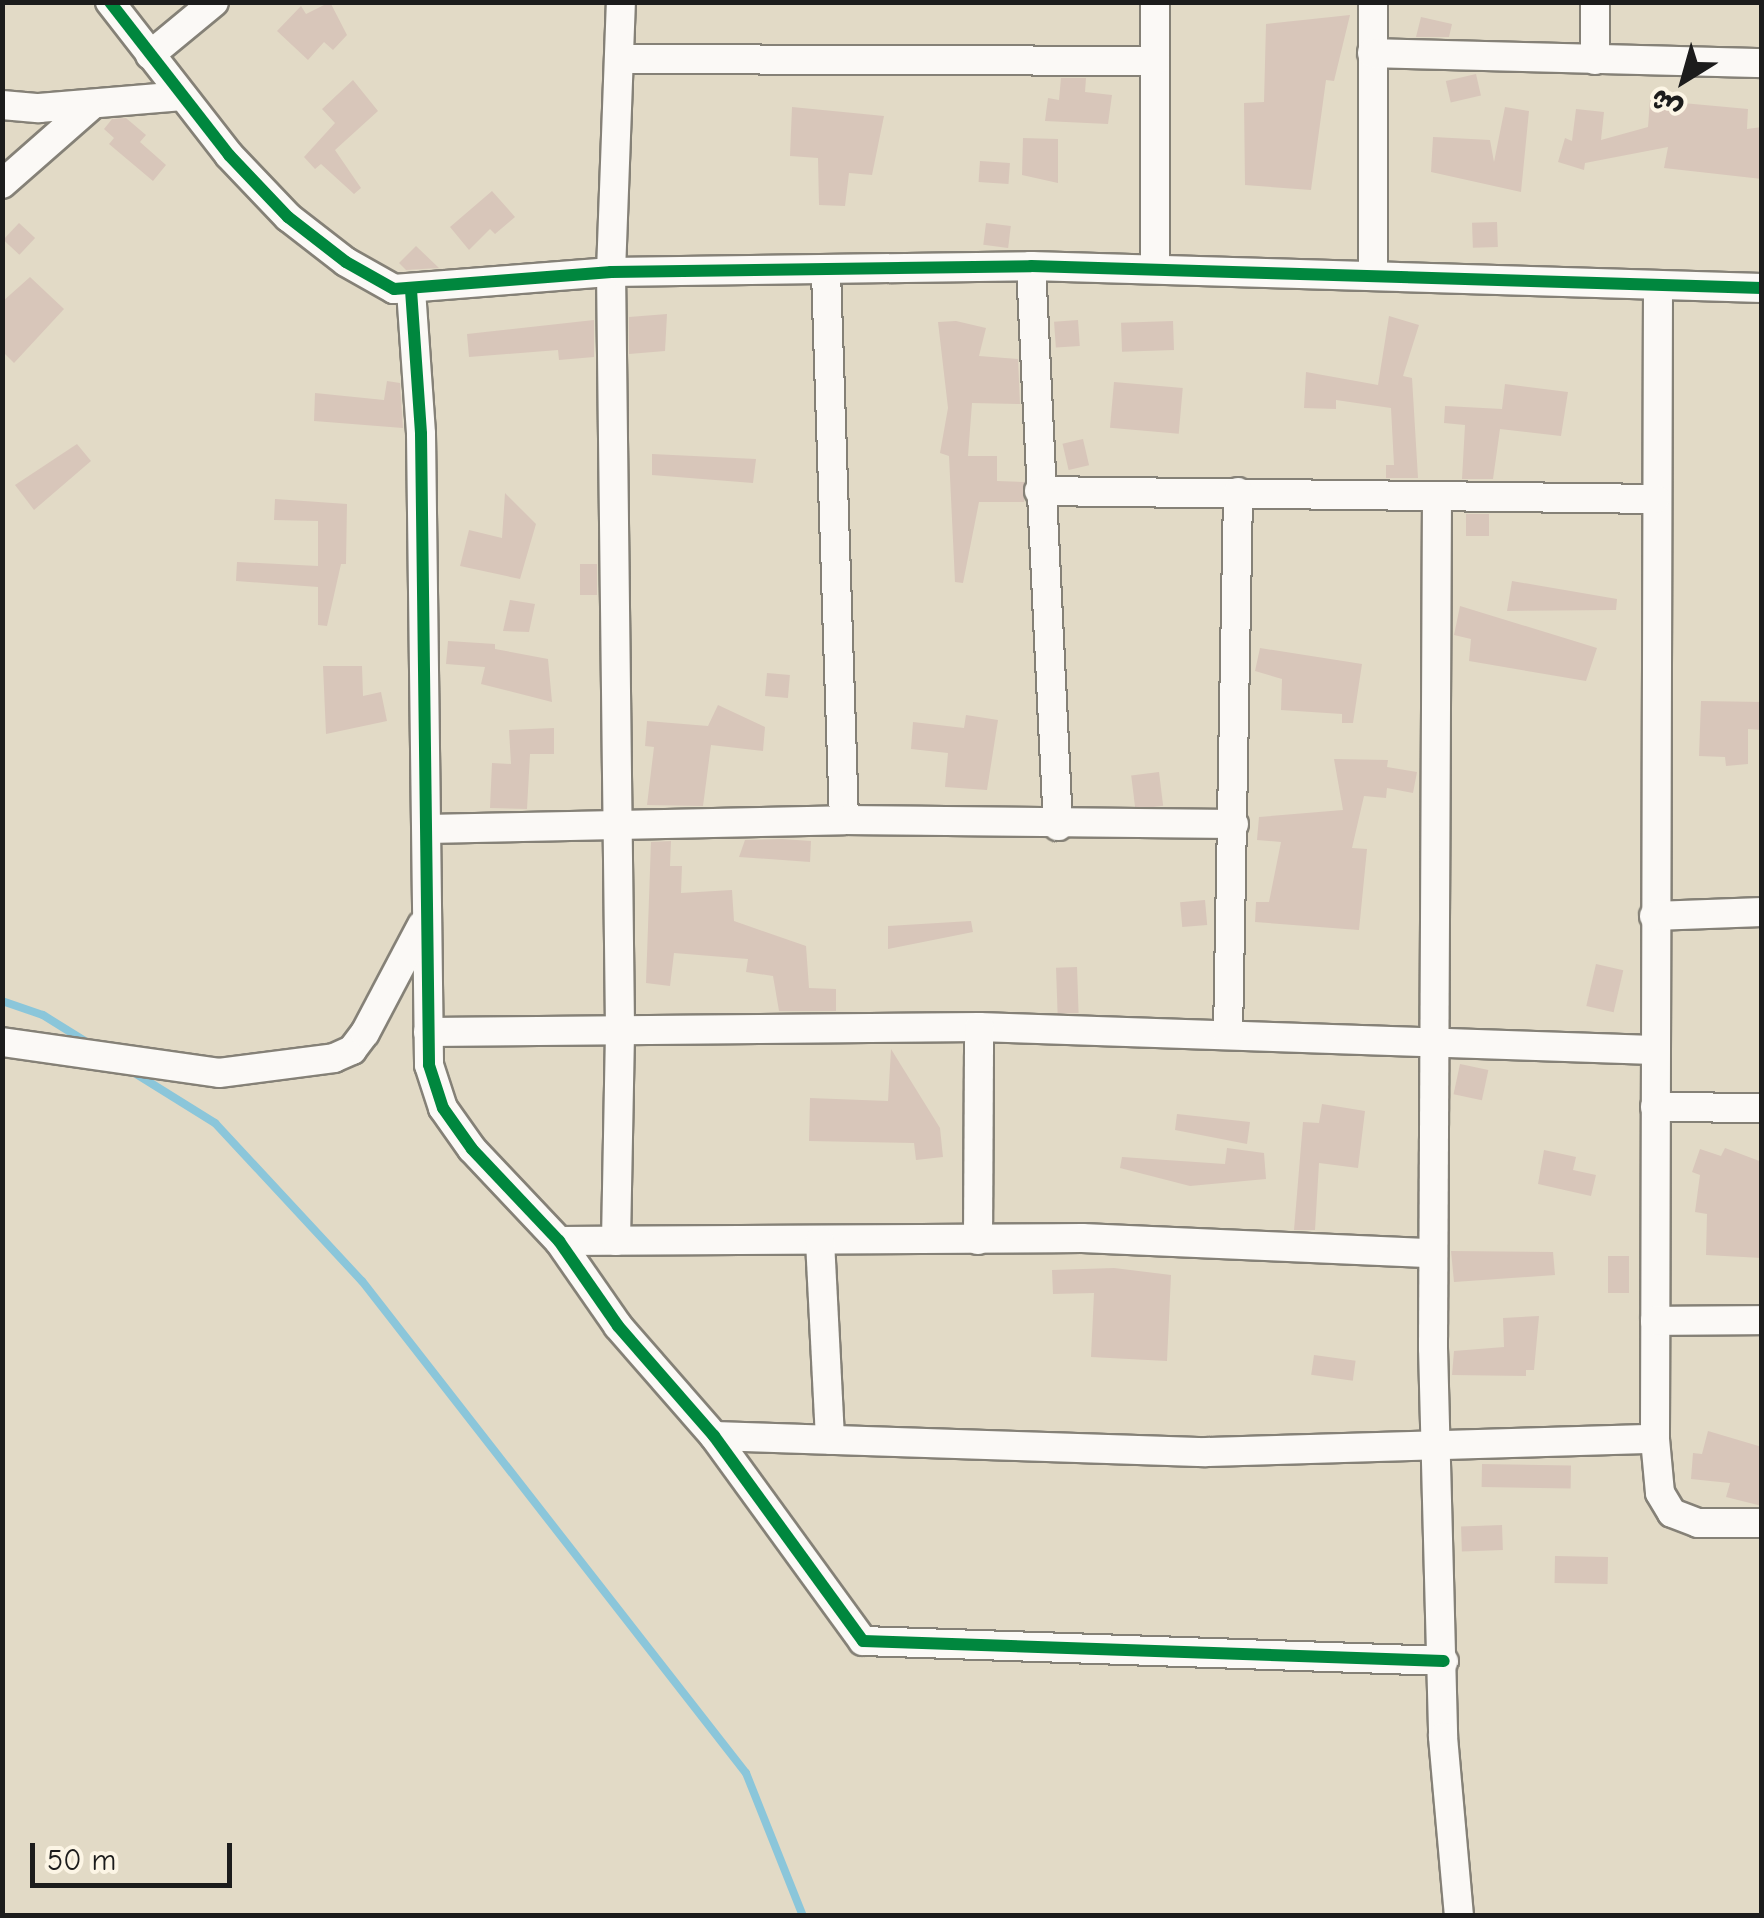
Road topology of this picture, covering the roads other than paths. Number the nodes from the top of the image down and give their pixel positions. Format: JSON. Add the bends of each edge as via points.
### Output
{"nodes":[{"id":1,"x":110,"y":2,"type":"edge"},
{"id":2,"x":214,"y":2,"type":"edge"},
{"id":3,"x":621,"y":2,"type":"edge"},
{"id":4,"x":1154,"y":2,"type":"edge"},
{"id":5,"x":1372,"y":2,"type":"edge"},
{"id":6,"x":1595,"y":2,"type":"edge"},
{"id":7,"x":1372,"y":52,"type":"junction"},
{"id":8,"x":150,"y":55,"type":"junction"},
{"id":9,"x":621,"y":59,"type":"junction"},
{"id":10,"x":1595,"y":60,"type":"junction"},
{"id":11,"x":1155,"y":61,"type":"junction"},
{"id":12,"x":1762,"y":64,"type":"edge"},
{"id":13,"x":182,"y":96,"type":"junction"},
{"id":14,"x":2,"y":104,"type":"edge"},
{"id":15,"x":92,"y":104,"type":"junction"},
{"id":16,"x":2,"y":184,"type":"edge"},
{"id":17,"x":1031,"y":266,"type":"junction"},
{"id":18,"x":1156,"y":268,"type":"junction"},
{"id":19,"x":611,"y":272,"type":"junction"},
{"id":20,"x":826,"y":272,"type":"junction"},
{"id":21,"x":1373,"y":276,"type":"junction"},
{"id":22,"x":1658,"y":288,"type":"junction"},
{"id":23,"x":1762,"y":288,"type":"edge"},
{"id":24,"x":411,"y":290,"type":"junction"},
{"id":25,"x":1039,"y":491,"type":"junction"},
{"id":26,"x":1238,"y":492,"type":"junction"},
{"id":27,"x":1437,"y":496,"type":"junction"},
{"id":28,"x":1655,"y":499,"type":"junction"},
{"id":29,"x":844,"y":820,"type":"junction"},
{"id":30,"x":1234,"y":824,"type":"junction"},
{"id":31,"x":618,"y":826,"type":"junction"},
{"id":32,"x":1058,"y":826,"type":"junction"},
{"id":33,"x":426,"y":828,"type":"junction"},
{"id":34,"x":1762,"y":912,"type":"edge"},
{"id":35,"x":1654,"y":916,"type":"junction"},
{"id":36,"x":425,"y":920,"type":"junction"},
{"id":37,"x":620,"y":1028,"type":"junction"},
{"id":38,"x":979,"y":1028,"type":"junction"},
{"id":39,"x":428,"y":1032,"type":"junction"},
{"id":40,"x":1228,"y":1035,"type":"junction"},
{"id":41,"x":2,"y":1042,"type":"edge"},
{"id":42,"x":1434,"y":1043,"type":"junction"},
{"id":43,"x":1654,"y":1050,"type":"junction"},
{"id":44,"x":1654,"y":1107,"type":"junction"},
{"id":45,"x":1762,"y":1108,"type":"edge"},
{"id":46,"x":978,"y":1240,"type":"junction"},
{"id":47,"x":616,"y":1241,"type":"junction"},
{"id":48,"x":820,"y":1241,"type":"junction"},
{"id":49,"x":559,"y":1242,"type":"junction"},
{"id":50,"x":1432,"y":1253,"type":"junction"},
{"id":51,"x":1762,"y":1320,"type":"edge"},
{"id":52,"x":1654,"y":1321,"type":"junction"},
{"id":53,"x":714,"y":1436,"type":"junction"},
{"id":54,"x":1655,"y":1439,"type":"junction"},
{"id":55,"x":830,"y":1440,"type":"junction"},
{"id":56,"x":1435,"y":1446,"type":"junction"},
{"id":57,"x":1762,"y":1523,"type":"edge"},
{"id":58,"x":1444,"y":1661,"type":"junction"},
{"id":59,"x":1459,"y":1916,"type":"edge"}],
"edges":[{"from":1,"to":8,"type":"street"},
{"from":2,"to":8,"type":"street"},
{"from":3,"to":9,"type":"street"},
{"from":4,"to":11,"type":"street"},
{"from":5,"to":7,"type":"street"},
{"from":6,"to":10,"type":"street"},
{"from":7,"to":10,"type":"street"},
{"from":7,"to":21,"type":"street"},
{"from":8,"to":13,"type":"street"},
{"from":9,"to":11,"type":"street"},
{"from":9,"to":19,"type":"street"},
{"from":10,"to":12,"type":"street"},
{"from":11,"to":18,"type":"street"},
{"from":13,"to":15,"type":"street"},
{"from":13,"to":24,"type":"street","via":[[288,217],[379,284]]},
{"from":14,"to":15,"type":"street"},
{"from":15,"to":16,"type":"street"},
{"from":17,"to":18,"type":"street"},
{"from":17,"to":20,"type":"street"},
{"from":17,"to":25,"type":"street"},
{"from":18,"to":21,"type":"street"},
{"from":19,"to":20,"type":"street"},
{"from":19,"to":24,"type":"street"},
{"from":19,"to":31,"type":"street"},
{"from":20,"to":29,"type":"street"},
{"from":21,"to":22,"type":"street"},
{"from":22,"to":23,"type":"street"},
{"from":22,"to":28,"type":"street"},
{"from":24,"to":33,"type":"street","via":[[421,434]]},
{"from":25,"to":26,"type":"street"},
{"from":25,"to":32,"type":"street"},
{"from":26,"to":27,"type":"street"},
{"from":26,"to":30,"type":"street"},
{"from":27,"to":28,"type":"street"},
{"from":27,"to":42,"type":"street"},
{"from":28,"to":35,"type":"street"},
{"from":29,"to":31,"type":"street"},
{"from":29,"to":32,"type":"street"},
{"from":30,"to":32,"type":"street"},
{"from":30,"to":40,"type":"street"},
{"from":31,"to":33,"type":"street"},
{"from":31,"to":37,"type":"street"},
{"from":33,"to":36,"type":"street"},
{"from":34,"to":35,"type":"street"},
{"from":35,"to":43,"type":"street"},
{"from":36,"to":39,"type":"street"},
{"from":36,"to":41,"type":"street","via":[[365,1033],[352,1050],[334,1058],[219,1073]]},
{"from":37,"to":38,"type":"street"},
{"from":37,"to":39,"type":"street"},
{"from":37,"to":47,"type":"street"},
{"from":38,"to":40,"type":"street"},
{"from":38,"to":46,"type":"street"},
{"from":39,"to":49,"type":"street","via":[[429,1066],[443,1108]]},
{"from":40,"to":42,"type":"street"},
{"from":42,"to":43,"type":"street"},
{"from":42,"to":50,"type":"street"},
{"from":43,"to":44,"type":"street"},
{"from":44,"to":45,"type":"street"},
{"from":44,"to":52,"type":"street"},
{"from":46,"to":48,"type":"street"},
{"from":46,"to":50,"type":"street"},
{"from":47,"to":48,"type":"street"},
{"from":47,"to":49,"type":"street"},
{"from":48,"to":55,"type":"street"},
{"from":49,"to":53,"type":"street","via":[[618,1326]]},
{"from":50,"to":56,"type":"street"},
{"from":51,"to":52,"type":"street"},
{"from":52,"to":54,"type":"street"},
{"from":53,"to":55,"type":"street"},
{"from":53,"to":58,"type":"street","via":[[864,1641]]},
{"from":54,"to":56,"type":"street"},
{"from":54,"to":57,"type":"street","via":[[1660,1494],[1672,1513],[1698,1523]]},
{"from":55,"to":56,"type":"street","via":[[1206,1452]]},
{"from":56,"to":58,"type":"street"},
{"from":58,"to":59,"type":"street","via":[[1442,1737]]}]}
